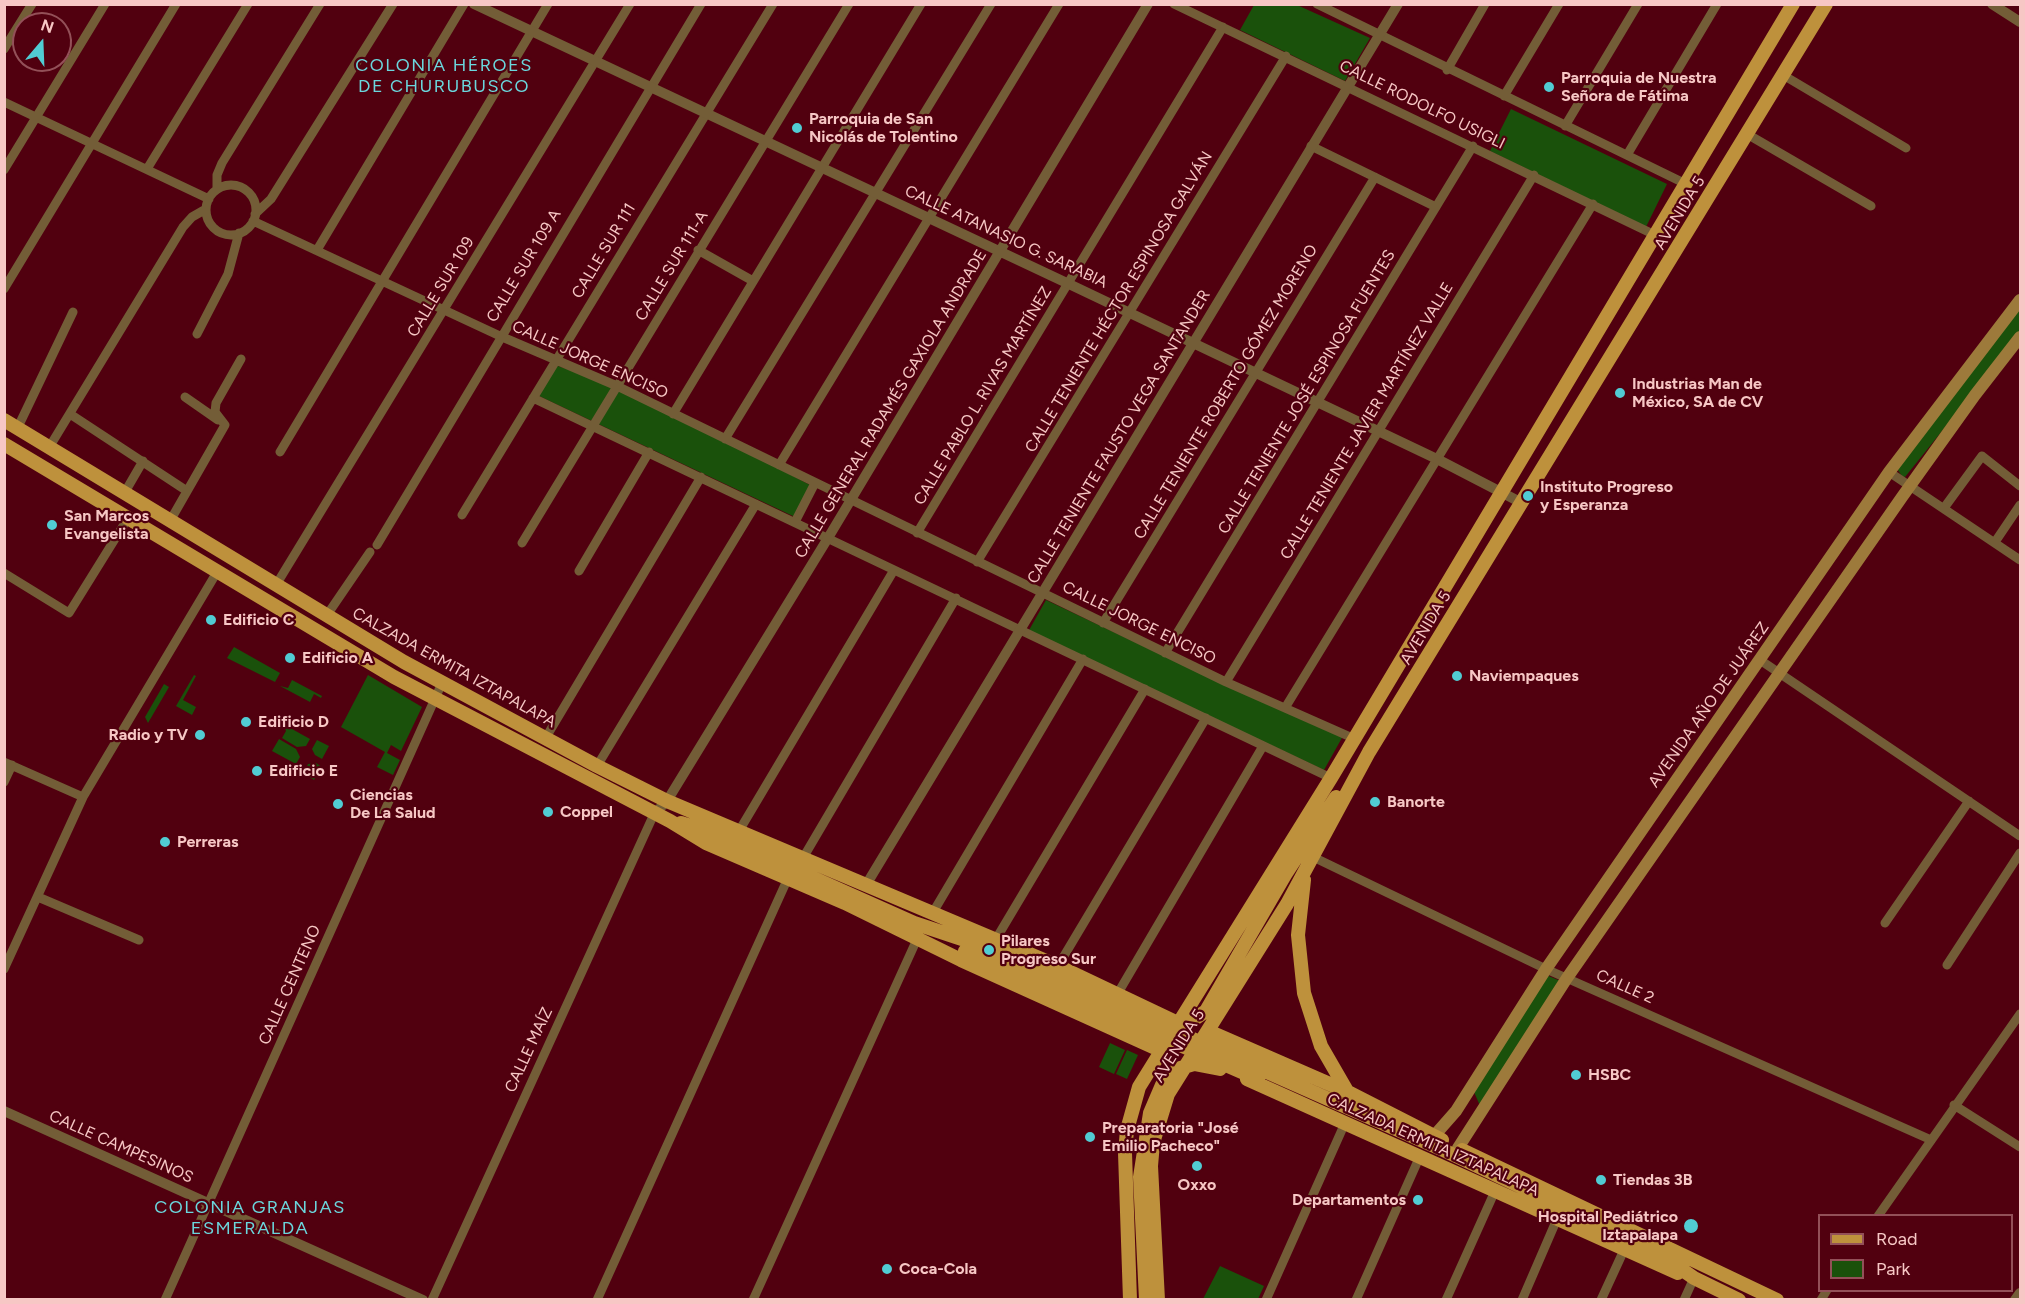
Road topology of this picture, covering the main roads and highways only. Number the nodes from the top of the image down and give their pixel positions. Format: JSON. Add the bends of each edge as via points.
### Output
{"nodes":[{"id":1,"x":1793,"y":4,"type":"edge"},
{"id":2,"x":1826,"y":4,"type":"edge"},
{"id":3,"x":2020,"y":300,"type":"edge"},
{"id":4,"x":2020,"y":337,"type":"edge"},
{"id":5,"x":4,"y":420,"type":"edge"},
{"id":6,"x":4,"y":444,"type":"edge"},
{"id":7,"x":404,"y":662,"type":"junction"},
{"id":8,"x":394,"y":677,"type":"junction"},
{"id":9,"x":481,"y":704,"type":"junction"},
{"id":10,"x":472,"y":720,"type":"junction"},
{"id":11,"x":1351,"y":783,"type":"junction"},
{"id":12,"x":670,"y":821,"type":"junction"},
{"id":13,"x":1311,"y":857,"type":"junction"},
{"id":14,"x":1599,"y":894,"type":"junction"},
{"id":15,"x":909,"y":904,"type":"junction"},
{"id":16,"x":1617,"y":908,"type":"junction"},
{"id":17,"x":1131,"y":1000,"type":"junction"},
{"id":18,"x":1146,"y":1019,"type":"junction"},
{"id":19,"x":1178,"y":1023,"type":"junction"},
{"id":20,"x":1120,"y":1031,"type":"junction"},
{"id":21,"x":1208,"y":1031,"type":"junction"},
{"id":22,"x":1160,"y":1050,"type":"junction"},
{"id":23,"x":1193,"y":1056,"type":"junction"},
{"id":24,"x":1270,"y":1058,"type":"junction"},
{"id":25,"x":1243,"y":1072,"type":"junction"},
{"id":26,"x":1260,"y":1084,"type":"junction"},
{"id":27,"x":1348,"y":1092,"type":"junction"},
{"id":28,"x":1456,"y":1111,"type":"junction"},
{"id":29,"x":1474,"y":1121,"type":"junction"},
{"id":30,"x":1434,"y":1136,"type":"junction"},
{"id":31,"x":1458,"y":1148,"type":"junction"},
{"id":32,"x":1694,"y":1278,"type":"junction"},
{"id":33,"x":1130,"y":1299,"type":"edge"},
{"id":34,"x":1146,"y":1299,"type":"edge"},
{"id":35,"x":1158,"y":1299,"type":"edge"},
{"id":36,"x":1739,"y":1299,"type":"edge"},
{"id":37,"x":1778,"y":1299,"type":"edge"}],
"edges":[{"from":1,"to":19,"type":"main road","name":"AVENIDA 5","via":[[1355,739]]},
{"from":2,"to":11,"type":"main road","name":"AVENIDA 5"},
{"from":3,"to":14,"type":"main road","name":"AVENIDA AÑO DE JUÁREZ","via":[[1889,472]]},
{"from":4,"to":16,"type":"main road","via":[[1974,395]]},
{"from":5,"to":7,"type":"main road","name":"CALZADA ERMITA IZTAPALAPA"},
{"from":6,"to":8,"type":"main road","name":"CALZADA ERMITA IZTAPALAPA"},
{"from":7,"to":8,"type":"main road"},
{"from":7,"to":9,"type":"main road","name":"CALZADA ERMITA IZTAPALAPA"},
{"from":8,"to":10,"type":"main road","name":"CALZADA ERMITA IZTAPALAPA"},
{"from":9,"to":10,"type":"main road"},
{"from":9,"to":15,"type":"main road","name":"CALZADA ERMITA IZTAPALAPA","via":[[667,801]]},
{"from":10,"to":12,"type":"main road","name":"CALZADA ERMITA IZTAPALAPA"},
{"from":11,"to":13,"type":"main road","name":"AVENIDA 5"},
{"from":11,"to":18,"type":"main road","via":[[1326,809],[1206,1011],[1180,1023]]},
{"from":12,"to":18,"type":"main road","name":"CALZADA ERMITA IZTAPALAPA","via":[[710,832]]},
{"from":12,"to":20,"type":"main road","name":"CALZADA ERMITA IZTAPALAPA","via":[[706,843]]},
{"from":13,"to":21,"type":"main road","name":"AVENIDA 5","via":[[1287,904]]},
{"from":13,"to":27,"type":"main road","via":[[1299,916],[1301,974],[1314,1028]]},
{"from":14,"to":16,"type":"main road"},
{"from":14,"to":28,"type":"main road","name":"AVENIDA AÑO DE JUÁREZ"},
{"from":15,"to":17,"type":"main road","name":"CALZADA ERMITA IZTAPALAPA"},
{"from":15,"to":25,"type":"main road","name":"CALZADA ERMITA IZTAPALAPA","via":[[947,940],[969,953]]},
{"from":16,"to":29,"type":"main road"},
{"from":17,"to":19,"type":"main road","name":"CALZADA ERMITA IZTAPALAPA"},
{"from":17,"to":20,"type":"main road","via":[[1137,1013],[1133,1022]]},
{"from":18,"to":32,"type":"main road","name":"CALZADA ERMITA IZTAPALAPA","via":[[1439,1148],[1654,1250]]},
{"from":19,"to":22,"type":"main road","name":"AVENIDA 5"},
{"from":20,"to":22,"type":"main road","name":"CALZADA ERMITA IZTAPALAPA"},
{"from":21,"to":23,"type":"main road","name":"AVENIDA 5"},
{"from":21,"to":24,"type":"main road","name":"CALZADA ERMITA IZTAPALAPA"},
{"from":22,"to":33,"type":"main road","name":"AVENIDA 5","via":[[1139,1087],[1127,1131]]},
{"from":23,"to":26,"type":"main road","name":"CALZADA ERMITA IZTAPALAPA"},
{"from":23,"to":35,"type":"main road","name":"AVENIDA 5","via":[[1168,1094],[1154,1143],[1151,1166]]},
{"from":24,"to":26,"type":"main road","via":[[1256,1068]]},
{"from":24,"to":27,"type":"main road","name":"CALZADA ERMITA IZTAPALAPA"},
{"from":25,"to":30,"type":"main road","name":"CALZADA ERMITA IZTAPALAPA","via":[[1416,1139]]},
{"from":25,"to":34,"type":"main road","via":[[1183,1066],[1168,1077],[1154,1103],[1140,1177]]},
{"from":26,"to":32,"type":"main road","name":"CALZADA ERMITA IZTAPALAPA","via":[[1624,1250]]},
{"from":27,"to":30,"type":"main road","name":"CALZADA ERMITA IZTAPALAPA"},
{"from":28,"to":29,"type":"main road"},
{"from":28,"to":30,"type":"main road","name":"AVENIDA AÑO DE JUÁREZ"},
{"from":29,"to":31,"type":"main road"},
{"from":30,"to":31,"type":"main road","name":"CALZADA ERMITA IZTAPALAPA"},
{"from":31,"to":37,"type":"main road","name":"CALZADA ERMITA IZTAPALAPA"},
{"from":32,"to":36,"type":"main road","name":"CALZADA ERMITA IZTAPALAPA"}]}
